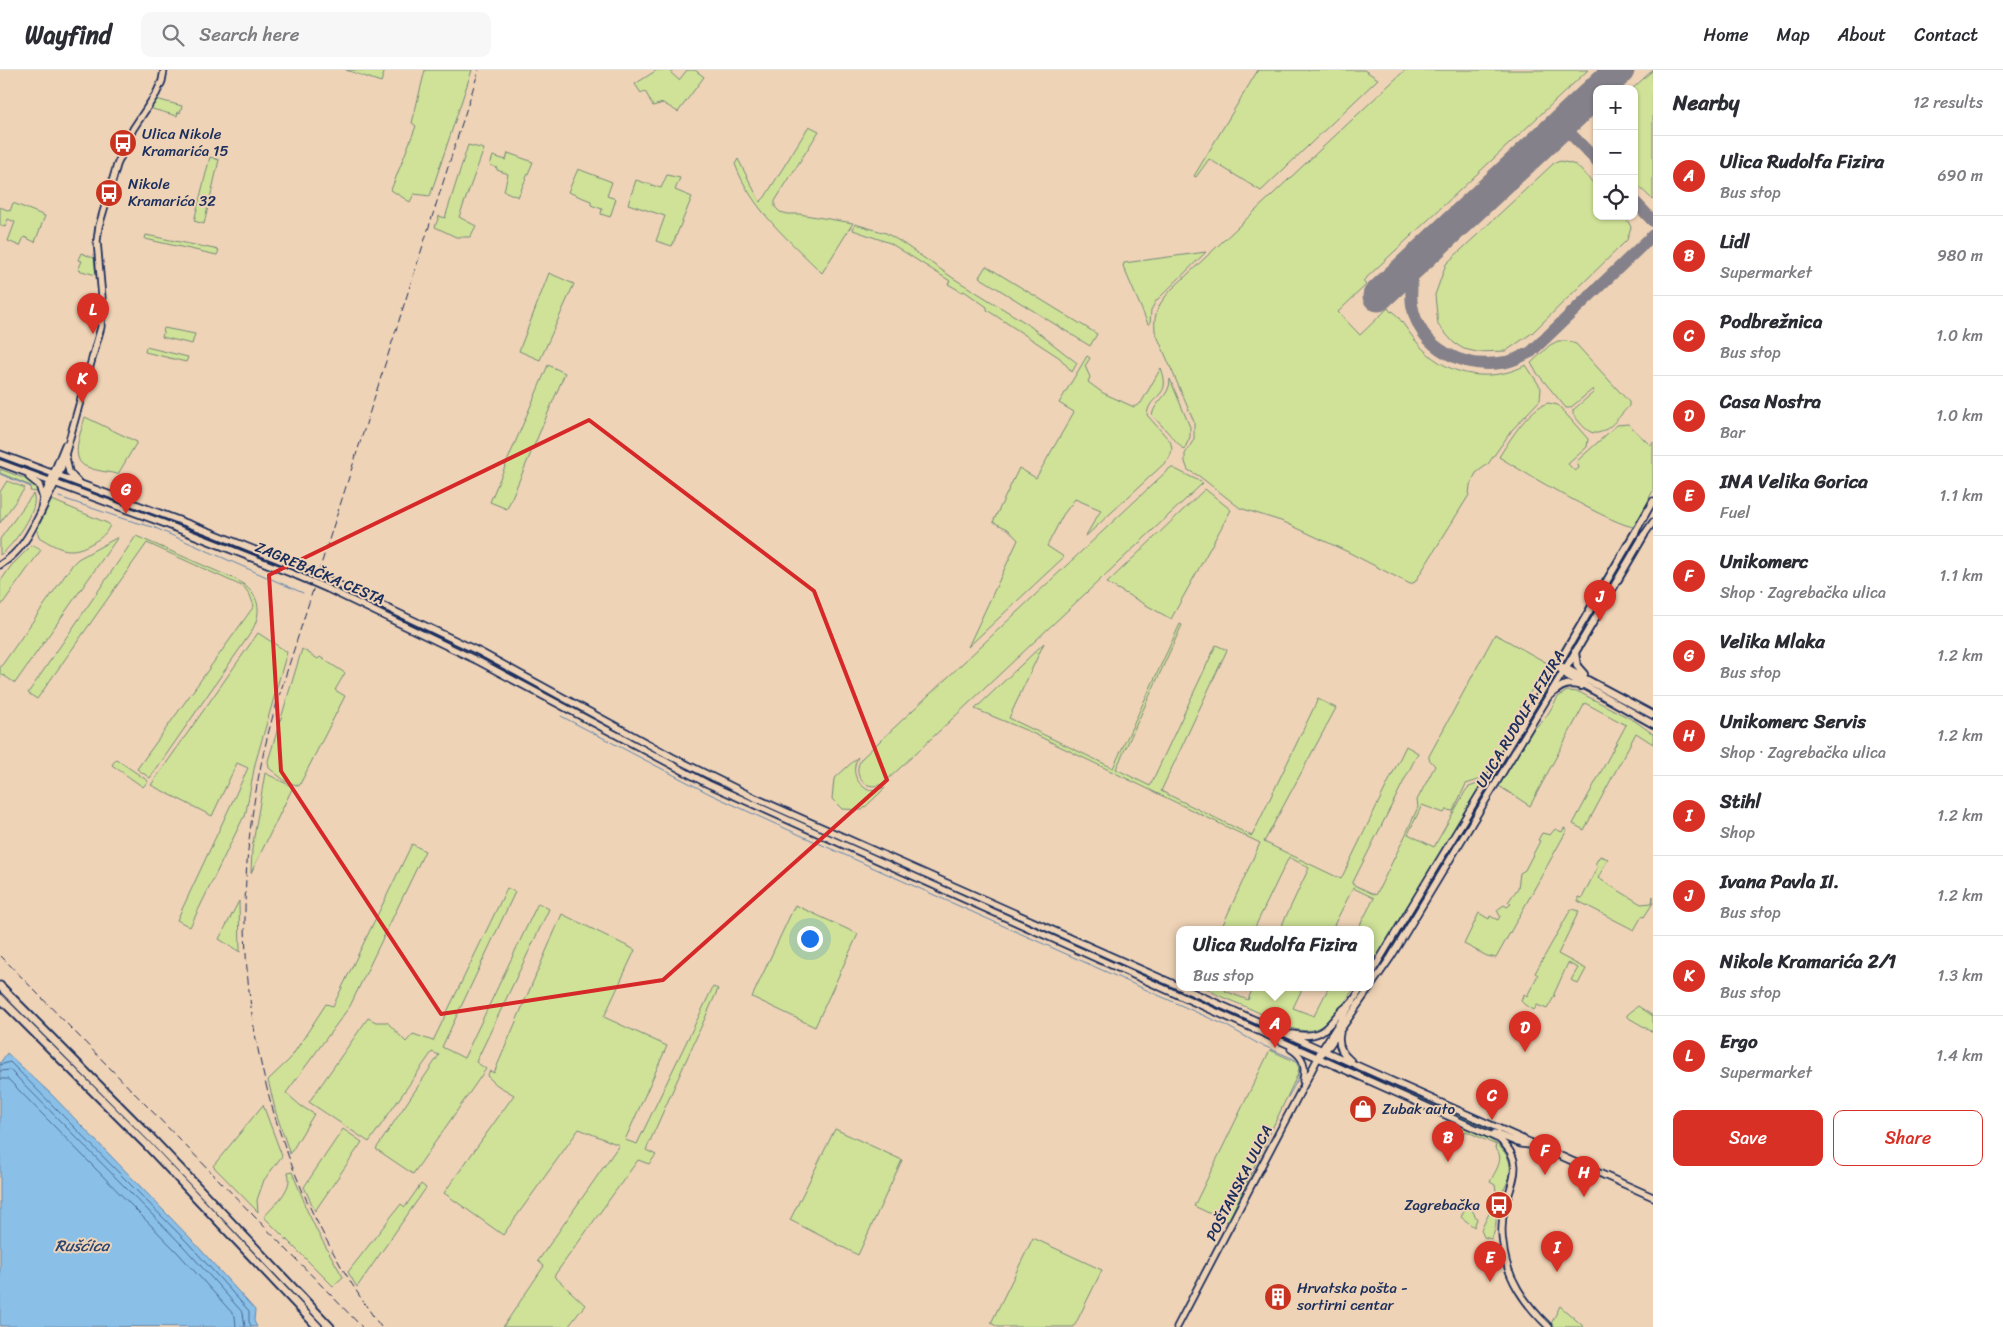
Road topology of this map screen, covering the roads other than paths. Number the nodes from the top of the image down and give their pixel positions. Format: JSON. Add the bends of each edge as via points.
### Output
{"nodes":[{"id":1,"x":164,"y":70,"type":"edge"},
{"id":2,"x":68,"y":440,"type":"junction"},
{"id":3,"x":0,"y":454,"type":"edge"},
{"id":4,"x":66,"y":454,"type":"junction"},
{"id":5,"x":0,"y":464,"type":"edge"},
{"id":6,"x":26,"y":474,"type":"junction"},
{"id":7,"x":56,"y":475,"type":"junction"},
{"id":8,"x":53,"y":483,"type":"junction"},
{"id":9,"x":79,"y":484,"type":"junction"},
{"id":10,"x":43,"y":499,"type":"junction"},
{"id":11,"x":1653,"y":501,"type":"edge"},
{"id":12,"x":41,"y":511,"type":"junction"},
{"id":13,"x":1653,"y":522,"type":"edge"},
{"id":14,"x":1636,"y":531,"type":"joint"},
{"id":15,"x":1644,"y":535,"type":"joint"},
{"id":16,"x":0,"y":565,"type":"edge"},
{"id":17,"x":1576,"y":651,"type":"junction"},
{"id":18,"x":1557,"y":666,"type":"junction"},
{"id":19,"x":1564,"y":670,"type":"junction"},
{"id":20,"x":1597,"y":684,"type":"junction"},
{"id":21,"x":1598,"y":692,"type":"junction"},
{"id":22,"x":1549,"y":696,"type":"junction"},
{"id":23,"x":1653,"y":715,"type":"edge"},
{"id":24,"x":1653,"y":724,"type":"edge"},
{"id":25,"x":1374,"y":968,"type":"edge"},
{"id":26,"x":1374,"y":981,"type":"edge"},
{"id":27,"x":0,"y":986,"type":"edge"},
{"id":28,"x":1176,"y":986,"type":"edge"},
{"id":29,"x":1188,"y":991,"type":"edge"},
{"id":30,"x":1359,"y":991,"type":"edge"},
{"id":31,"x":1367,"y":991,"type":"edge"},
{"id":32,"x":0,"y":998,"type":"edge"},
{"id":33,"x":1352,"y":1002,"type":"junction"},
{"id":34,"x":1342,"y":1028,"type":"junction"},
{"id":35,"x":1280,"y":1032,"type":"junction"},
{"id":36,"x":1277,"y":1039,"type":"junction"},
{"id":37,"x":1323,"y":1051,"type":"junction"},
{"id":38,"x":1318,"y":1058,"type":"junction"},
{"id":39,"x":1358,"y":1067,"type":"junction"},
{"id":40,"x":1301,"y":1090,"type":"junction"},
{"id":41,"x":1471,"y":1126,"type":"junction"},
{"id":42,"x":1533,"y":1144,"type":"junction"},
{"id":43,"x":1653,"y":1197,"type":"edge"},
{"id":44,"x":318,"y":1327,"type":"edge"},
{"id":45,"x":330,"y":1327,"type":"edge"},
{"id":46,"x":1177,"y":1327,"type":"edge"},
{"id":47,"x":1549,"y":1327,"type":"edge"}],
"edges":[{"from":1,"to":2,"type":"main road","via":[[156,94],[137,121],[113,173],[98,231],[101,327]]},
{"from":2,"to":4,"type":"main road"},
{"from":2,"to":7,"type":"main road"},
{"from":3,"to":7,"type":"main road","name":"ZAGREBAČKA CESTA"},
{"from":4,"to":7,"type":"main road"},
{"from":4,"to":9,"type":"main road","via":[[69,472]]},
{"from":5,"to":6,"type":"main road","name":"ZAGREBAČKA CESTA"},
{"from":6,"to":8,"type":"main road","name":"ZAGREBAČKA CESTA"},
{"from":6,"to":10,"type":"main road","via":[[39,485]]},
{"from":7,"to":8,"type":"main road"},
{"from":7,"to":9,"type":"main road","name":"ZAGREBAČKA CESTA"},
{"from":8,"to":10,"type":"main road"},
{"from":8,"to":12,"type":"main road"},
{"from":8,"to":36,"type":"main road","name":"ZAGREBAČKA CESTA","bridge":true,"via":[[164,522],[328,589],[448,645],[687,774],[748,803]]},
{"from":9,"to":28,"type":"main road","name":"ZAGREBAČKA CESTA","bridge":true,"via":[[331,581],[453,638],[672,757],[751,796]]},
{"from":10,"to":12,"type":"main road"},
{"from":11,"to":14,"type":"main road","name":"ULICA RUDOLFA FIZIRA"},
{"from":12,"to":16,"type":"main road","via":[[23,545]]},
{"from":13,"to":15,"type":"main road","name":"ULICA RUDOLFA FIZIRA"},
{"from":14,"to":18,"type":"main road","name":"ULICA RUDOLFA FIZIRA"},
{"from":15,"to":17,"type":"main road","name":"ULICA RUDOLFA FIZIRA"},
{"from":17,"to":19,"type":"main road","name":"ULICA RUDOLFA FIZIRA"},
{"from":17,"to":20,"type":"main road","via":[[1578,668]]},
{"from":18,"to":19,"type":"main road"},
{"from":18,"to":25,"type":"main road","name":"ULICA RUDOLFA FIZIRA"},
{"from":19,"to":20,"type":"main road"},
{"from":19,"to":21,"type":"main road"},
{"from":19,"to":22,"type":"main road","name":"ULICA RUDOLFA FIZIRA"},
{"from":20,"to":23,"type":"main road"},
{"from":21,"to":22,"type":"main road","via":[[1571,684],[1560,686]]},
{"from":21,"to":24,"type":"main road"},
{"from":22,"to":26,"type":"main road","name":"ULICA RUDOLFA FIZIRA"},
{"from":27,"to":45,"type":"highway","via":[[152,1139]]},
{"from":29,"to":35,"type":"main road","name":"ZAGREBAČKA CESTA","bridge":true},
{"from":30,"to":33,"type":"main road"},
{"from":31,"to":34,"type":"main road","name":"ULICA RUDOLFA FIZIRA"},
{"from":32,"to":44,"type":"highway","via":[[146,1144]]},
{"from":33,"to":35,"type":"main road","via":[[1317,1034],[1303,1036]]},
{"from":33,"to":37,"type":"main road"},
{"from":34,"to":37,"type":"main road","name":"ULICA RUDOLFA FIZIRA"},
{"from":34,"to":39,"type":"main road","via":[[1340,1049]]},
{"from":35,"to":37,"type":"main road","name":"ZAGREBAČKA CESTA"},
{"from":36,"to":38,"type":"main road"},
{"from":36,"to":40,"type":"main road","via":[[1302,1059],[1305,1071]]},
{"from":37,"to":38,"type":"main road","name":"POŠTANSKA ULICA"},
{"from":37,"to":39,"type":"main road","name":"ZAGREBAČKA CESTA"},
{"from":38,"to":40,"type":"main road","name":"POŠTANSKA ULICA"},
{"from":38,"to":41,"type":"main road"},
{"from":39,"to":42,"type":"main road","name":"ZAGREBAČKA CESTA"},
{"from":40,"to":46,"type":"main road","name":"POŠTANSKA ULICA"},
{"from":41,"to":42,"type":"main road","via":[[1521,1144]]},
{"from":41,"to":47,"type":"main road","via":[[1499,1139],[1508,1148],[1515,1165],[1514,1181],[1503,1218],[1505,1259],[1519,1293]]},
{"from":42,"to":43,"type":"main road"}]}
